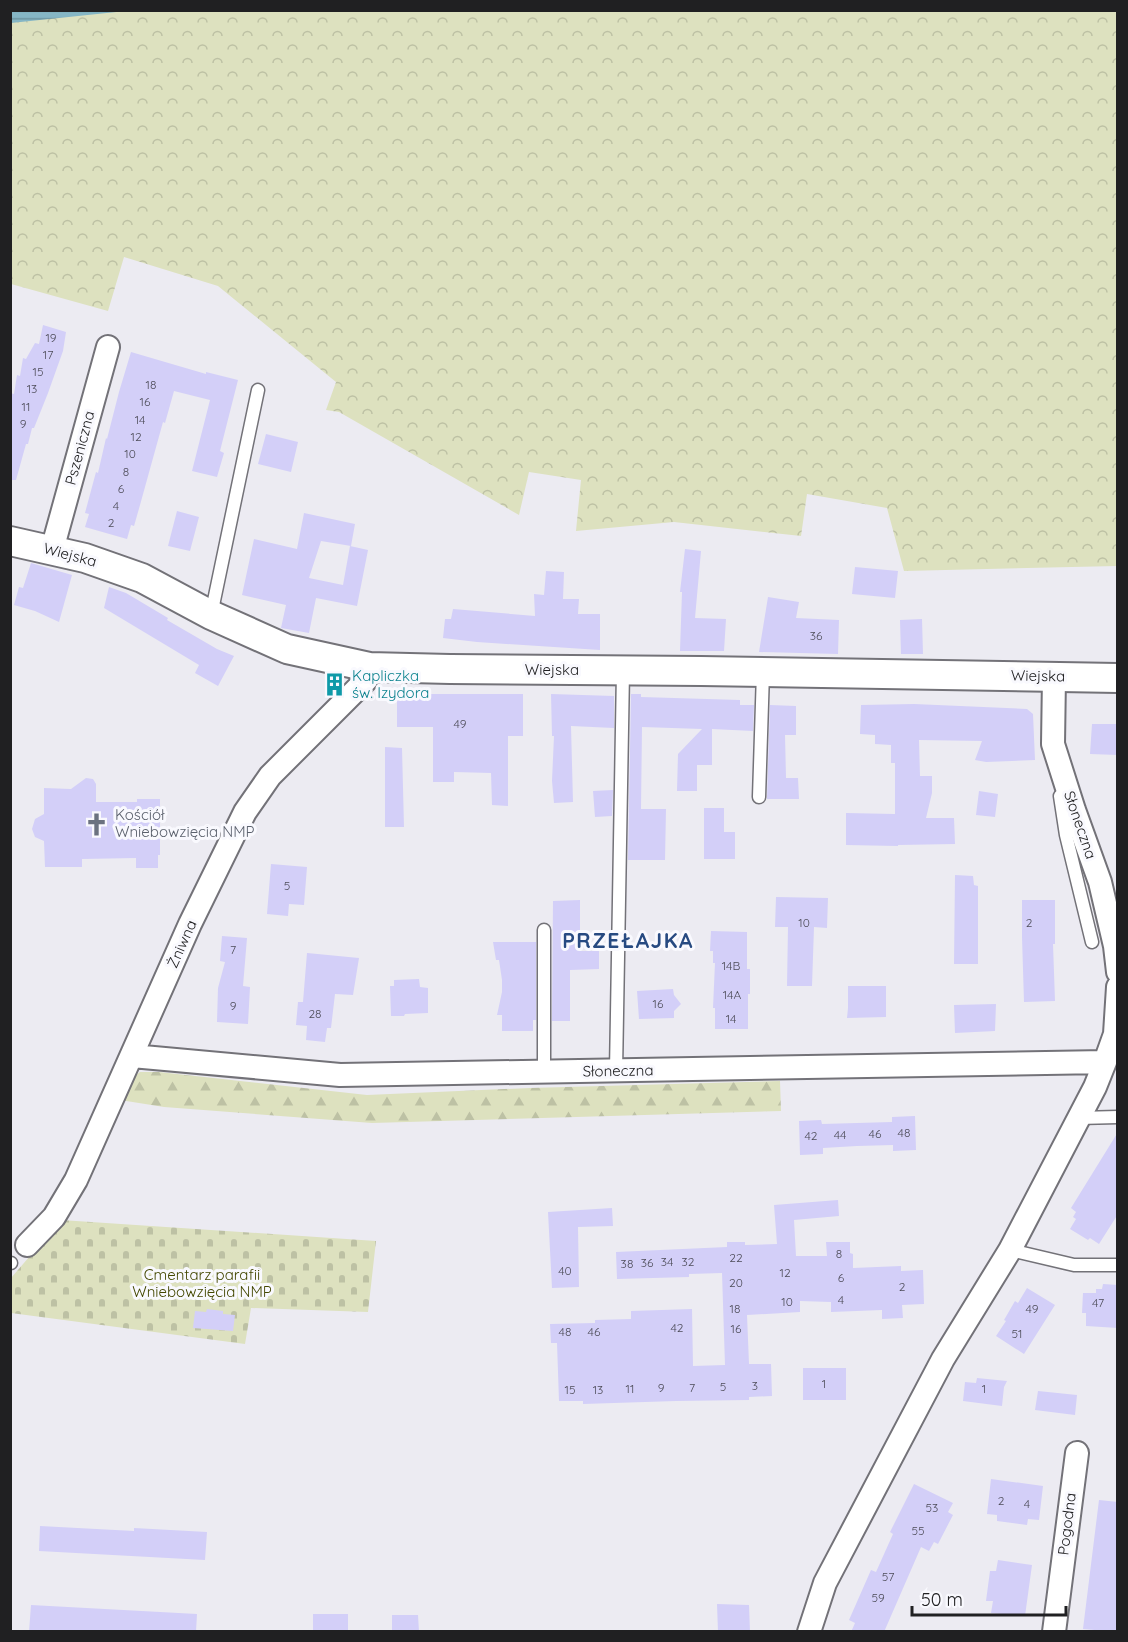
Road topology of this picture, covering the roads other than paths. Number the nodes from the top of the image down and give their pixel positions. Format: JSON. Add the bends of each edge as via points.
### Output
{"nodes":[{"id":1,"x":108,"y":347,"type":"dead end"},
{"id":2,"x":258,"y":390,"type":"dead end"},
{"id":3,"x":10,"y":541,"type":"edge"},
{"id":4,"x":52,"y":549,"type":"junction"},
{"id":5,"x":211,"y":615,"type":"junction"},
{"id":6,"x":369,"y":667,"type":"junction"},
{"id":7,"x":623,"y":670,"type":"junction"},
{"id":8,"x":763,"y":672,"type":"junction"},
{"id":9,"x":1054,"y":677,"type":"junction"},
{"id":10,"x":1118,"y":678,"type":"edge"},
{"id":11,"x":1053,"y":744,"type":"junction"},
{"id":12,"x":759,"y":797,"type":"dead end"},
{"id":13,"x":1111,"y":898,"type":"edge"},
{"id":14,"x":544,"y":930,"type":"dead end"},
{"id":15,"x":1092,"y":942,"type":"dead end"},
{"id":16,"x":1118,"y":972,"type":"edge"},
{"id":17,"x":1118,"y":987,"type":"edge"},
{"id":18,"x":132,"y":1056,"type":"junction"},
{"id":19,"x":1105,"y":1062,"type":"junction"},
{"id":20,"x":616,"y":1071,"type":"junction"},
{"id":21,"x":544,"y":1072,"type":"junction"},
{"id":22,"x":1118,"y":1117,"type":"edge"},
{"id":23,"x":1078,"y":1118,"type":"junction"},
{"id":24,"x":27,"y":1245,"type":"dead end"},
{"id":25,"x":1010,"y":1251,"type":"junction"},
{"id":26,"x":1118,"y":1265,"type":"edge"},
{"id":27,"x":1077,"y":1453,"type":"dead end"},
{"id":28,"x":809,"y":1632,"type":"edge"},
{"id":29,"x":1053,"y":1632,"type":"edge"}],
"edges":[{"from":1,"to":4,"type":"street","name":"Pszeniczna"},
{"from":2,"to":5,"type":"lane"},
{"from":3,"to":4,"type":"street","name":"Wiejska"},
{"from":4,"to":5,"type":"street","name":"Wiejska","via":[[142,578]]},
{"from":5,"to":6,"type":"street","name":"Wiejska","via":[[287,650]]},
{"from":6,"to":7,"type":"street","name":"Wiejska"},
{"from":6,"to":18,"type":"street","name":"Żniwna","via":[[366,680],[270,776],[245,812]]},
{"from":7,"to":8,"type":"street","name":"Wiejska"},
{"from":7,"to":20,"type":"lane"},
{"from":8,"to":9,"type":"street","name":"Wiejska"},
{"from":8,"to":12,"type":"lane"},
{"from":9,"to":10,"type":"street","name":"Wiejska"},
{"from":9,"to":11,"type":"street","name":"Słoneczna"},
{"from":11,"to":13,"type":"street","name":"Słoneczna","via":[[1100,882]]},
{"from":11,"to":15,"type":"lane","via":[[1066,835]]},
{"from":13,"to":16,"type":"street","name":"Słoneczna"},
{"from":14,"to":21,"type":"lane"},
{"from":17,"to":19,"type":"street","via":[[1115,1034]]},
{"from":18,"to":21,"type":"street","name":"Słoneczna","via":[[340,1076]]},
{"from":18,"to":24,"type":"street","name":"Żniwna","via":[[76,1180],[54,1217]]},
{"from":19,"to":20,"type":"street","name":"Słoneczna"},
{"from":19,"to":23,"type":"street"},
{"from":20,"to":21,"type":"street","name":"Słoneczna"},
{"from":22,"to":23,"type":"lane"},
{"from":23,"to":25,"type":"street"},
{"from":25,"to":26,"type":"lane","via":[[1074,1265]]},
{"from":25,"to":28,"type":"street","via":[[944,1359],[825,1583]]},
{"from":27,"to":29,"type":"street","name":"Pogodna"}]}
